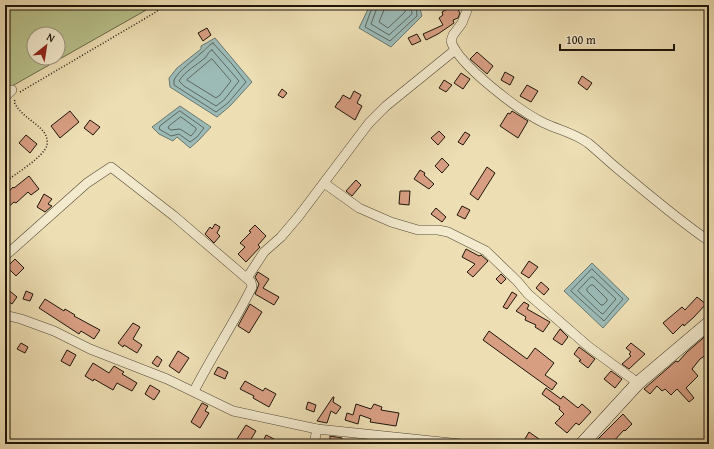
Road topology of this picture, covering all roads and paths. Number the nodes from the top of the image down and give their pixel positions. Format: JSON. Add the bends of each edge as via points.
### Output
{"nodes":[{"id":1,"x":164,"y":5,"type":"edge"},
{"id":2,"x":469,"y":5,"type":"edge"},
{"id":3,"x":455,"y":50,"type":"junction"},
{"id":4,"x":15,"y":94,"type":"junction"},
{"id":5,"x":5,"y":97,"type":"edge"},
{"id":6,"x":5,"y":182,"type":"edge"},
{"id":7,"x":324,"y":183,"type":"junction"},
{"id":8,"x":709,"y":241,"type":"edge"},
{"id":9,"x":5,"y":256,"type":"edge"},
{"id":10,"x":247,"y":278,"type":"junction"},
{"id":11,"x":5,"y":316,"type":"edge"},
{"id":12,"x":709,"y":323,"type":"edge"},
{"id":13,"x":638,"y":383,"type":"junction"},
{"id":14,"x":194,"y":391,"type":"junction"},
{"id":15,"x":317,"y":429,"type":"junction"},
{"id":16,"x":314,"y":444,"type":"edge"},
{"id":17,"x":461,"y":444,"type":"edge"},
{"id":18,"x":582,"y":444,"type":"edge"}],
"edges":[{"from":1,"to":4,"type":"path"},
{"from":2,"to":3,"type":"street","via":[[451,41]]},
{"from":3,"to":7,"type":"street","via":[[369,123]]},
{"from":3,"to":8,"type":"street","via":[[502,95],[543,123],[568,132],[588,144]]},
{"from":4,"to":5,"type":"street"},
{"from":4,"to":6,"type":"path","via":[[14,102],[19,111],[43,131],[47,145],[39,156]]},
{"from":7,"to":10,"type":"street","via":[[285,232],[264,252]]},
{"from":7,"to":13,"type":"street","via":[[359,208],[391,222],[418,230],[448,232],[486,251],[528,294],[589,348]]},
{"from":9,"to":10,"type":"street","via":[[87,183],[111,167]]},
{"from":10,"to":14,"type":"street","via":[[252,287]]},
{"from":11,"to":14,"type":"street","via":[[54,331],[90,349]]},
{"from":12,"to":13,"type":"street"},
{"from":13,"to":18,"type":"street"},
{"from":14,"to":15,"type":"street","via":[[233,411]]},
{"from":15,"to":16,"type":"street"},
{"from":15,"to":17,"type":"street"}]}
